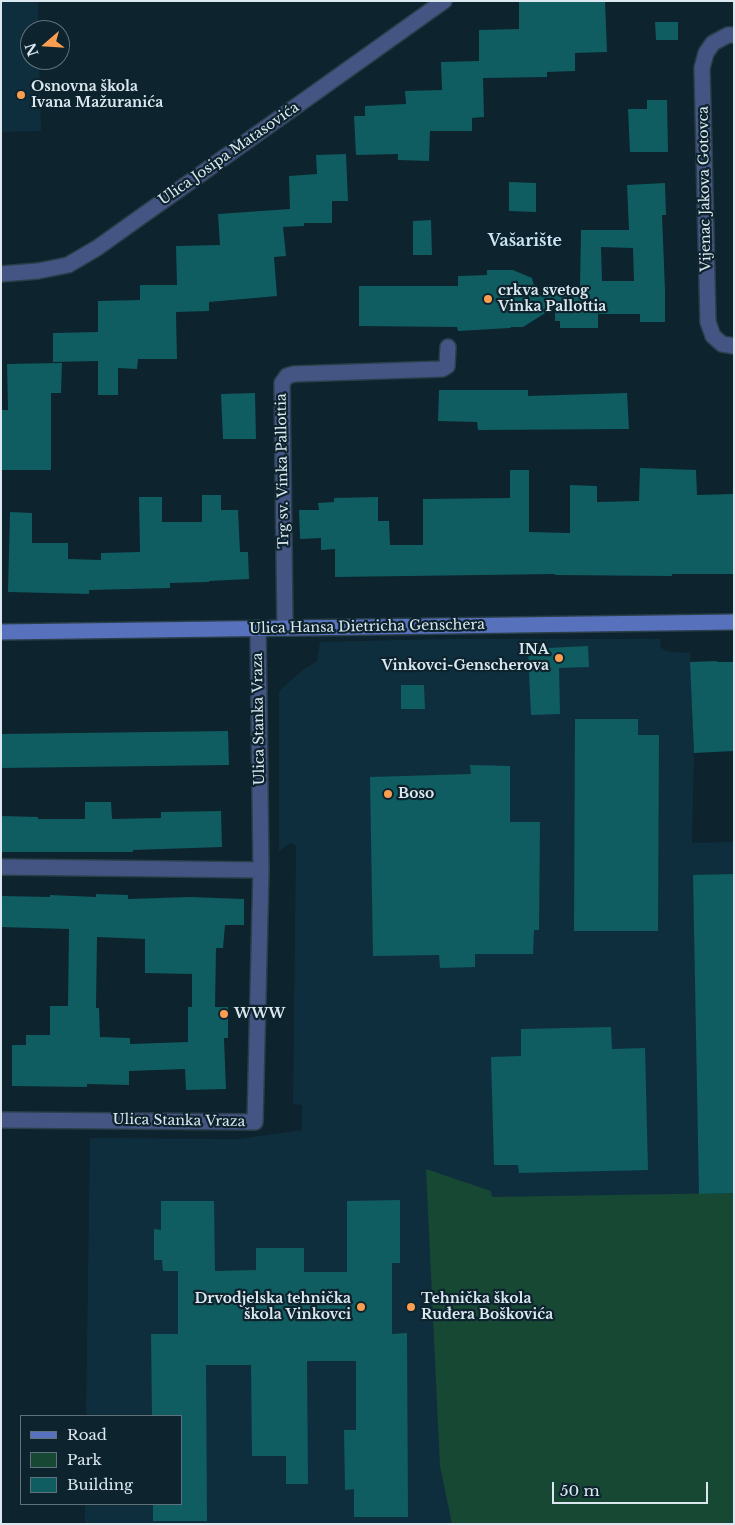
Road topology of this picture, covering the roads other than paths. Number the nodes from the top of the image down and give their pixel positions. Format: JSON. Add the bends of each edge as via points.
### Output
{"nodes":[{"id":1,"x":444,"y":1,"type":"edge"},
{"id":2,"x":734,"y":35,"type":"edge"},
{"id":3,"x":1,"y":274,"type":"edge"},
{"id":4,"x":734,"y":346,"type":"edge"},
{"id":5,"x":448,"y":347,"type":"dead end"},
{"id":6,"x":734,"y":622,"type":"edge"},
{"id":7,"x":258,"y":628,"type":"junction"},
{"id":8,"x":285,"y":628,"type":"junction"},
{"id":9,"x":1,"y":632,"type":"edge"},
{"id":10,"x":1,"y":867,"type":"edge"},
{"id":11,"x":261,"y":870,"type":"junction"},
{"id":12,"x":1,"y":1120,"type":"edge"}],
"edges":[{"from":1,"to":3,"type":"street","name":"Ulica Josipa Matasovića","via":[[98,248],[68,264],[38,272]]},
{"from":2,"to":4,"type":"street","name":"Vijenac Jakova Gotovca","via":[[713,43],[702,68],[708,322],[713,336],[722,344]]},
{"from":5,"to":8,"type":"street","name":"Trg sv. Vinka Pallottia","via":[[448,366],[442,369],[286,376],[282,383]]},
{"from":6,"to":8,"type":"main road","name":"Ulica Hansa Dietricha Genschera"},
{"from":7,"to":8,"type":"main road","name":"Ulica Hansa Dietricha Genschera"},
{"from":7,"to":9,"type":"main road","name":"Ulica Hansa Dietricha Genschera"},
{"from":7,"to":11,"type":"street","name":"Ulica Stanka Vraza"},
{"from":10,"to":11,"type":"street"},
{"from":11,"to":12,"type":"street","name":"Ulica Stanka Vraza","via":[[256,1122]]}]}
